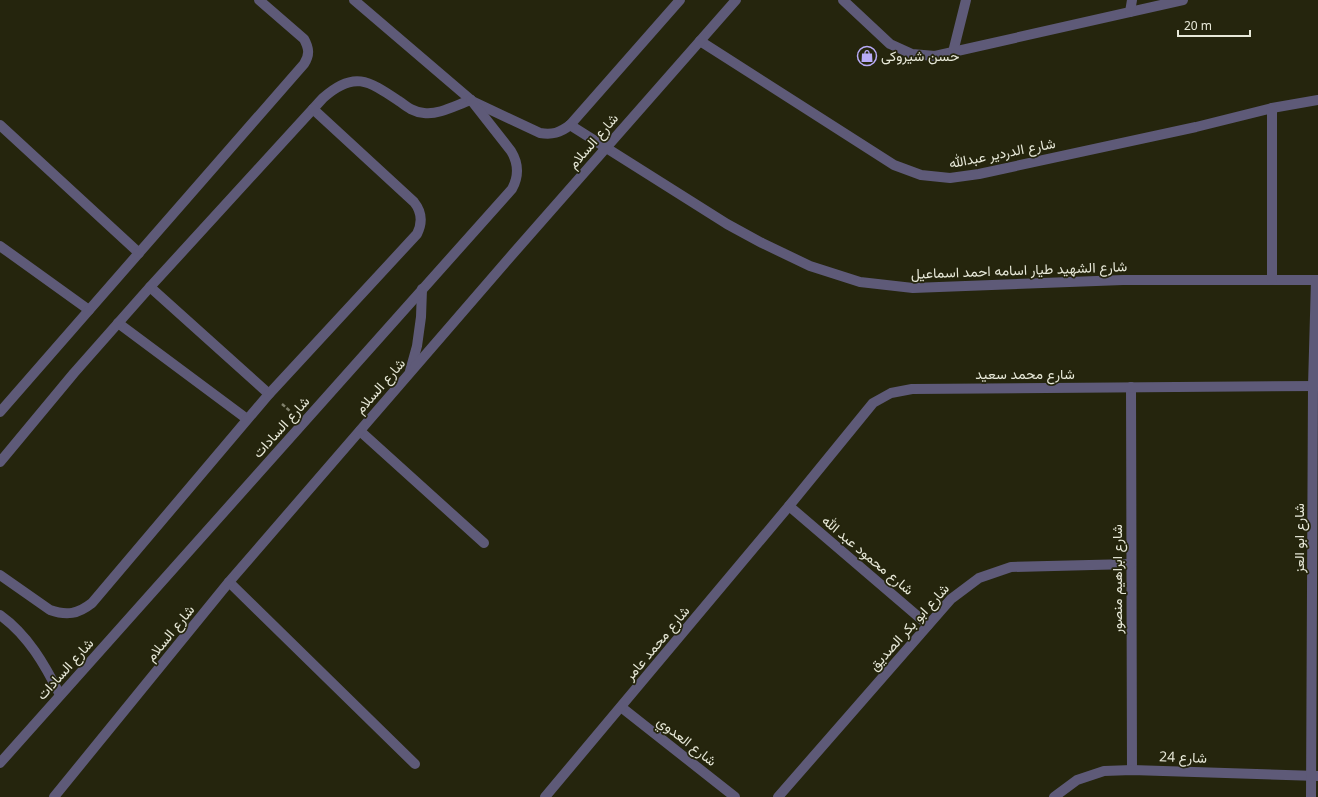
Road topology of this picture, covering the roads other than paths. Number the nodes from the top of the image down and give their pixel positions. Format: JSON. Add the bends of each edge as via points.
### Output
{"nodes":[{"id":1,"x":259,"y":0,"type":"edge"},
{"id":2,"x":354,"y":0,"type":"edge"},
{"id":3,"x":680,"y":0,"type":"edge"},
{"id":4,"x":736,"y":0,"type":"edge"},
{"id":5,"x":843,"y":0,"type":"edge"},
{"id":6,"x":966,"y":0,"type":"edge"},
{"id":7,"x":1132,"y":0,"type":"edge"},
{"id":8,"x":1183,"y":0,"type":"edge"},
{"id":9,"x":1130,"y":12,"type":"junction"},
{"id":10,"x":700,"y":41,"type":"junction"},
{"id":11,"x":953,"y":52,"type":"junction"},
{"id":12,"x":471,"y":100,"type":"junction"},
{"id":13,"x":1318,"y":100,"type":"edge"},
{"id":14,"x":1272,"y":108,"type":"junction"},
{"id":15,"x":313,"y":109,"type":"junction"},
{"id":16,"x":0,"y":125,"type":"edge"},
{"id":17,"x":570,"y":125,"type":"junction"},
{"id":18,"x":606,"y":148,"type":"junction"},
{"id":19,"x":0,"y":246,"type":"edge"},
{"id":20,"x":139,"y":253,"type":"junction"},
{"id":21,"x":1272,"y":280,"type":"junction"},
{"id":22,"x":1317,"y":280,"type":"edge"},
{"id":23,"x":150,"y":287,"type":"junction"},
{"id":24,"x":422,"y":289,"type":"junction"},
{"id":25,"x":89,"y":310,"type":"junction"},
{"id":26,"x":118,"y":322,"type":"junction"},
{"id":27,"x":408,"y":374,"type":"junction"},
{"id":28,"x":1316,"y":386,"type":"edge"},
{"id":29,"x":1131,"y":387,"type":"junction"},
{"id":30,"x":269,"y":394,"type":"junction"},
{"id":31,"x":0,"y":412,"type":"edge"},
{"id":32,"x":247,"y":419,"type":"junction"},
{"id":33,"x":360,"y":431,"type":"junction"},
{"id":34,"x":0,"y":462,"type":"edge"},
{"id":35,"x":789,"y":506,"type":"junction"},
{"id":36,"x":484,"y":543,"type":"dead end"},
{"id":37,"x":1131,"y":564,"type":"junction"},
{"id":38,"x":1316,"y":571,"type":"edge"},
{"id":39,"x":0,"y":575,"type":"edge"},
{"id":40,"x":229,"y":582,"type":"junction"},
{"id":41,"x":0,"y":615,"type":"edge"},
{"id":42,"x":928,"y":625,"type":"junction"},
{"id":43,"x":60,"y":695,"type":"junction"},
{"id":44,"x":621,"y":707,"type":"junction"},
{"id":45,"x":0,"y":763,"type":"edge"},
{"id":46,"x":415,"y":764,"type":"dead end"},
{"id":47,"x":1132,"y":770,"type":"junction"},
{"id":48,"x":1315,"y":776,"type":"edge"},
{"id":49,"x":54,"y":797,"type":"edge"},
{"id":50,"x":545,"y":797,"type":"edge"},
{"id":51,"x":735,"y":797,"type":"edge"},
{"id":52,"x":778,"y":797,"type":"edge"},
{"id":53,"x":1054,"y":797,"type":"edge"},
{"id":54,"x":1311,"y":797,"type":"edge"}],
"edges":[{"from":1,"to":20,"type":"street","via":[[304,39],[308,46],[307,59]]},
{"from":2,"to":12,"type":"street"},
{"from":3,"to":17,"type":"street","name":"شارع السلام"},
{"from":4,"to":10,"type":"street","name":"شارع السلام"},
{"from":5,"to":11,"type":"street","via":[[890,44],[912,54],[935,56]]},
{"from":6,"to":11,"type":"street"},
{"from":7,"to":9,"type":"street"},
{"from":8,"to":9,"type":"street"},
{"from":9,"to":11,"type":"street"},
{"from":10,"to":14,"type":"street","name":"شارع الدردير عبدالله","via":[[894,165],[928,176],[950,178],[979,174]]},
{"from":10,"to":18,"type":"street","name":"شارع السلام"},
{"from":12,"to":15,"type":"street","via":[[434,113],[415,112],[377,86],[359,81],[341,85]]},
{"from":12,"to":17,"type":"street","name":"شارع السلام","via":[[540,133],[556,133]]},
{"from":12,"to":24,"type":"street","name":"شارع السادات","via":[[512,151],[517,166],[516,181],[512,189]]},
{"from":13,"to":14,"type":"street","name":"شارع الدردير عبدالله"},
{"from":14,"to":21,"type":"street"},
{"from":15,"to":23,"type":"street"},
{"from":15,"to":30,"type":"street","via":[[414,202],[419,208],[421,222],[414,238]]},
{"from":16,"to":20,"type":"street"},
{"from":17,"to":18,"type":"street","name":"شارع الشهيد طيار اسامه احمد اسماعيل"},
{"from":18,"to":21,"type":"street","name":"شارع الشهيد طيار اسامه احمد اسماعيل","via":[[762,243],[810,266],[860,282],[913,288],[1124,280]]},
{"from":18,"to":27,"type":"street","name":"شارع السلام"},
{"from":19,"to":25,"type":"street"},
{"from":20,"to":25,"type":"street"},
{"from":21,"to":22,"type":"street","name":"شارع الشهيد طيار اسامه احمد اسماعيل"},
{"from":22,"to":28,"type":"street","name":"شارع ابو العز"},
{"from":23,"to":26,"type":"street"},
{"from":23,"to":30,"type":"street"},
{"from":24,"to":27,"type":"street","via":[[417,346]]},
{"from":24,"to":43,"type":"street","name":"شارع السادات"},
{"from":25,"to":31,"type":"street"},
{"from":26,"to":32,"type":"street"},
{"from":26,"to":34,"type":"street"},
{"from":27,"to":33,"type":"street","name":"شارع السلام"},
{"from":28,"to":29,"type":"street","name":"شارع محمد سعيد"},
{"from":28,"to":38,"type":"street","name":"شارع ابو العز"},
{"from":29,"to":35,"type":"street","name":"شارع محمد سعيد","via":[[912,389],[891,393],[873,403]]},
{"from":29,"to":37,"type":"street","name":"شارع ابراهيم منصور"},
{"from":30,"to":32,"type":"street"},
{"from":32,"to":39,"type":"street","via":[[85,609],[77,613],[59,614]]},
{"from":33,"to":36,"type":"street"},
{"from":33,"to":40,"type":"street","name":"شارع السلام"},
{"from":35,"to":42,"type":"street","name":"شارع محمود عبد الله"},
{"from":35,"to":44,"type":"street","name":"شارع محمد عامر"},
{"from":37,"to":42,"type":"street","name":"شارع ابو بكر الصديق","via":[[1011,567],[979,578],[951,599]]},
{"from":37,"to":47,"type":"street","name":"شارع ابراهيم منصور"},
{"from":38,"to":48,"type":"street","name":"شارع ابو العز"},
{"from":40,"to":46,"type":"street"},
{"from":40,"to":49,"type":"street","name":"شارع السلام"},
{"from":41,"to":43,"type":"street","via":[[20,632],[34,649]]},
{"from":42,"to":52,"type":"street","name":"شارع ابو بكر الصديق"},
{"from":43,"to":45,"type":"street","name":"شارع السادات"},
{"from":44,"to":50,"type":"street","name":"شارع محمد عامر"},
{"from":44,"to":51,"type":"street","name":"شارع العدوي"},
{"from":47,"to":48,"type":"street","name":"شارع 24"},
{"from":47,"to":53,"type":"street","name":"شارع 24","via":[[1104,771],[1077,780]]},
{"from":48,"to":54,"type":"street","name":"شارع ابو العز"}]}
